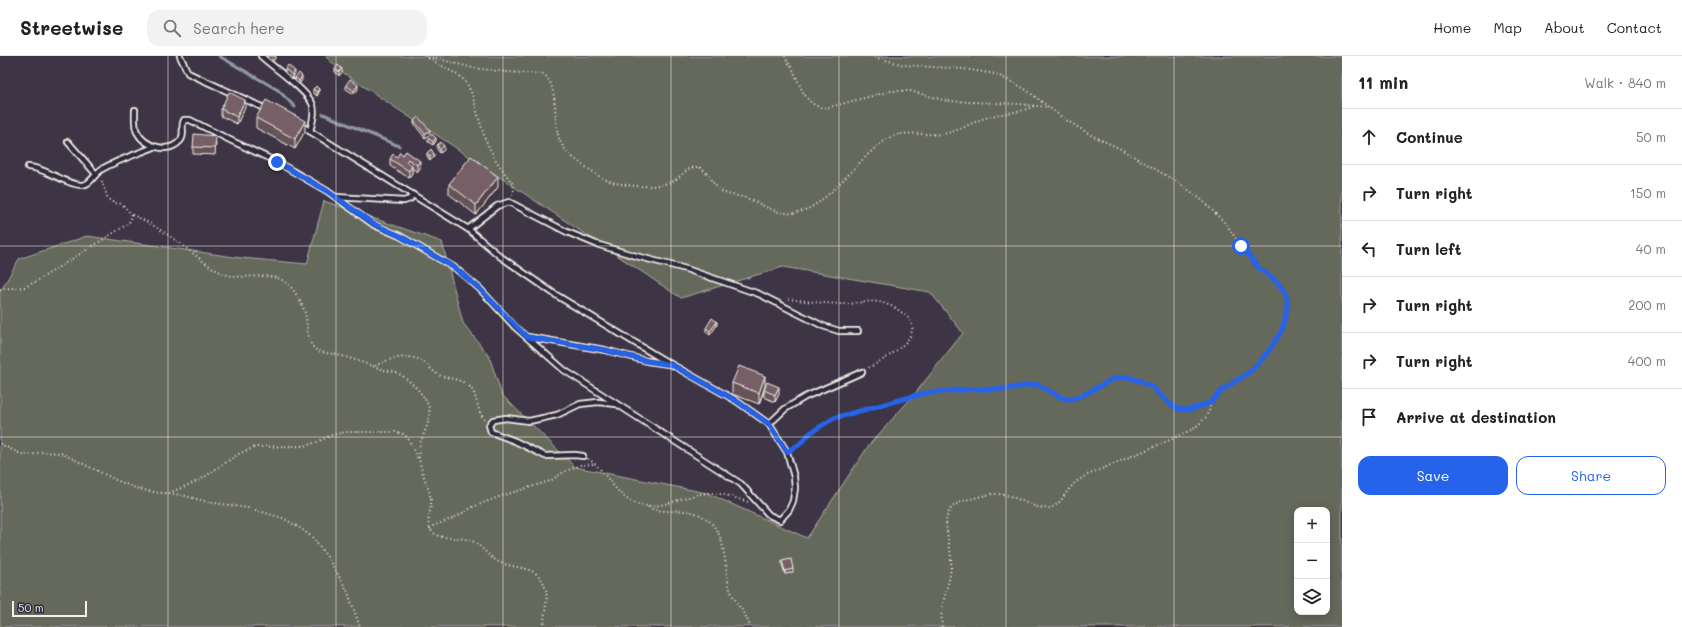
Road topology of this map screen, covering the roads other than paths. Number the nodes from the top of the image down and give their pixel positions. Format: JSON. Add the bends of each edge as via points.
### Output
{"nodes":[{"id":1,"x":180,"y":56,"type":"edge"},
{"id":2,"x":261,"y":56,"type":"edge"},
{"id":3,"x":135,"y":110,"type":"dead end"},
{"id":4,"x":269,"y":110,"type":"edge"},
{"id":5,"x":293,"y":121,"type":"edge"},
{"id":6,"x":310,"y":131,"type":"junction"},
{"id":7,"x":68,"y":142,"type":"dead end"},
{"id":8,"x":154,"y":147,"type":"junction"},
{"id":9,"x":28,"y":167,"type":"dead end"},
{"id":10,"x":96,"y":174,"type":"junction"},
{"id":11,"x":412,"y":194,"type":"junction"},
{"id":12,"x":335,"y":197,"type":"junction"},
{"id":13,"x":468,"y":229,"type":"junction"},
{"id":14,"x":858,"y":331,"type":"dead end"},
{"id":15,"x":527,"y":337,"type":"junction"},
{"id":16,"x":672,"y":365,"type":"junction"},
{"id":17,"x":862,"y":372,"type":"road end"},
{"id":18,"x":617,"y":404,"type":"junction"},
{"id":19,"x":769,"y":424,"type":"junction"},
{"id":20,"x":583,"y":456,"type":"road end"}],
"edges":[{"from":1,"to":4,"type":"lane","via":[[188,73]]},
{"from":2,"to":6,"type":"lane","via":[[302,91],[312,104]]},
{"from":3,"to":8,"type":"lane","via":[[137,132]]},
{"from":5,"to":6,"type":"lane"},
{"from":6,"to":11,"type":"lane"},
{"from":7,"to":10,"type":"lane"},
{"from":8,"to":10,"type":"lane"},
{"from":8,"to":12,"type":"lane","via":[[163,149],[179,142],[183,135],[184,120],[190,120],[277,162]]},
{"from":9,"to":10,"type":"lane","via":[[36,167],[82,186],[88,184]]},
{"from":11,"to":12,"type":"lane","via":[[410,199],[404,201]]},
{"from":11,"to":13,"type":"lane"},
{"from":12,"to":15,"type":"lane","via":[[374,224],[455,268],[480,289]]},
{"from":13,"to":14,"type":"lane","via":[[497,206],[509,202],[596,244],[686,269],[759,294],[823,326],[839,331]]},
{"from":13,"to":16,"type":"lane","via":[[501,257],[556,295]]},
{"from":15,"to":16,"type":"lane","via":[[605,350]]},
{"from":15,"to":18,"type":"lane","via":[[564,370]]},
{"from":16,"to":19,"type":"lane","via":[[735,400]]},
{"from":17,"to":19,"type":"lane","via":[[805,397],[785,409]]},
{"from":18,"to":19,"type":"lane","via":[[742,484],[769,515],[780,520],[793,501],[794,477],[787,452]]},
{"from":18,"to":20,"type":"lane","via":[[580,404],[545,418],[529,421],[498,418],[489,425],[491,432],[545,456]]}]}
